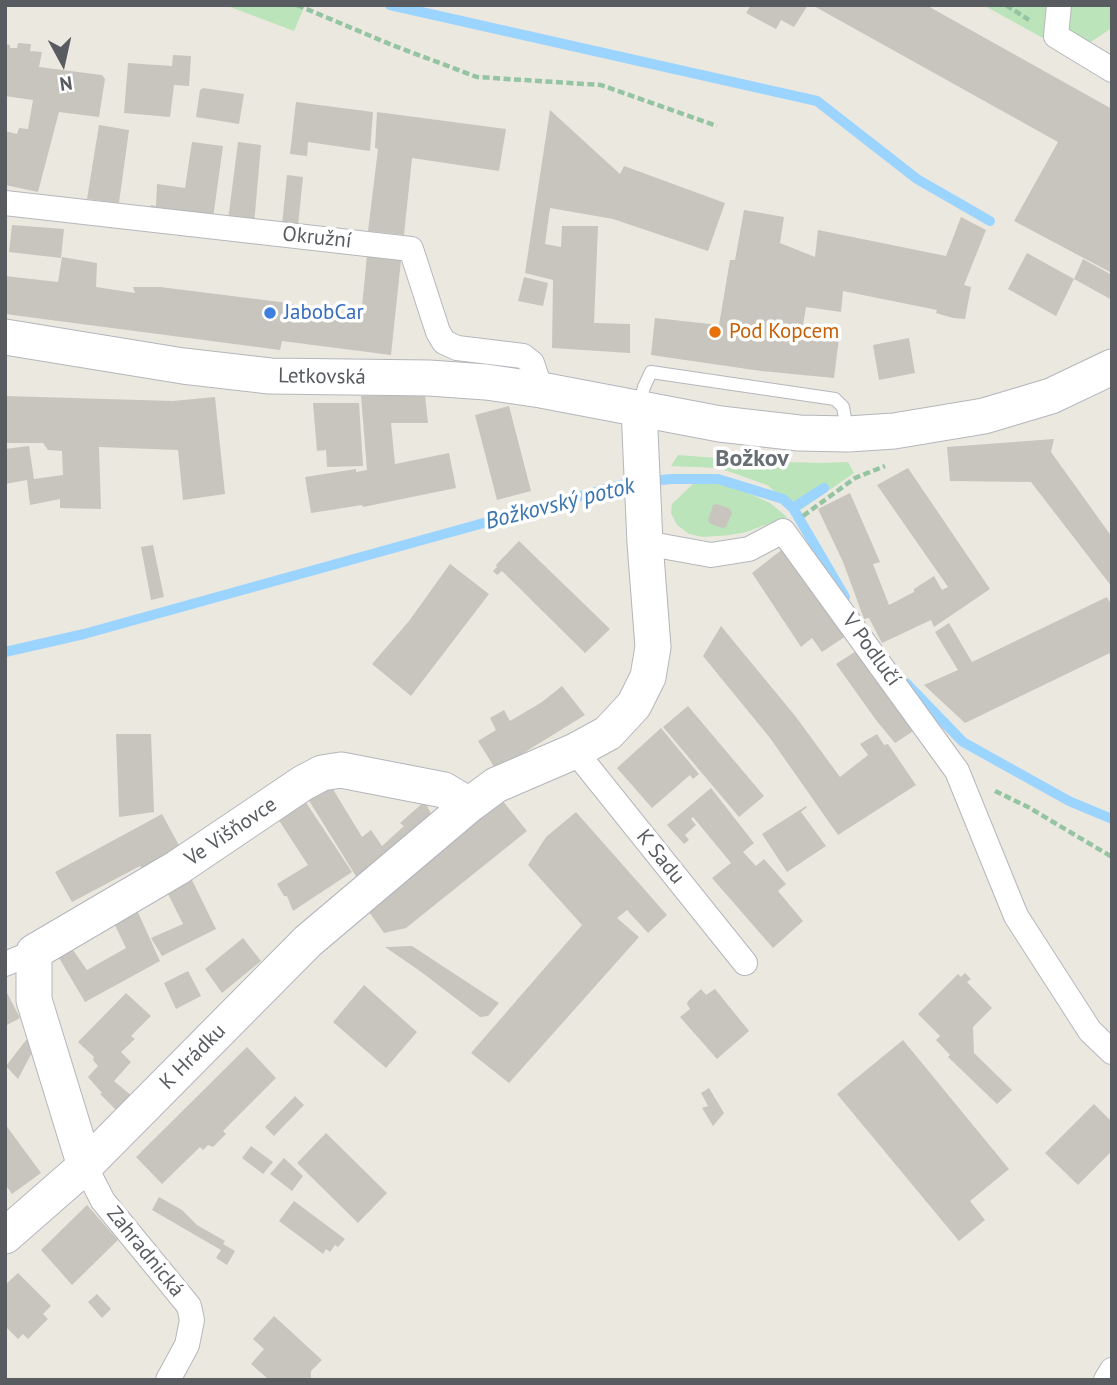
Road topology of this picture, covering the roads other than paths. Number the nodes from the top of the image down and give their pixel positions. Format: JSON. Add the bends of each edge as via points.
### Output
{"nodes":[{"id":1,"x":1059,"y":5,"type":"edge"},
{"id":2,"x":1112,"y":70,"type":"edge"},
{"id":3,"x":5,"y":203,"type":"edge"},
{"id":4,"x":5,"y":337,"type":"edge"},
{"id":5,"x":1112,"y":367,"type":"edge"},
{"id":6,"x":541,"y":390,"type":"junction"},
{"id":7,"x":639,"y":408,"type":"junction"},
{"id":8,"x":644,"y":527,"type":"junction"},
{"id":9,"x":575,"y":751,"type":"junction"},
{"id":10,"x":469,"y":805,"type":"junction"},
{"id":11,"x":20,"y":958,"type":"edge"},
{"id":12,"x":745,"y":963,"type":"dead end"},
{"id":13,"x":1112,"y":1052,"type":"edge"},
{"id":14,"x":85,"y":1166,"type":"junction"},
{"id":15,"x":5,"y":1236,"type":"edge"},
{"id":16,"x":1112,"y":1370,"type":"edge"},
{"id":17,"x":168,"y":1380,"type":"edge"},
{"id":18,"x":1106,"y":1380,"type":"edge"}],
"edges":[{"from":1,"to":2,"type":"street","via":[[1056,36]]},
{"from":3,"to":6,"type":"street","name":"Okružní","via":[[411,249],[444,342],[457,348],[523,356],[532,363]]},
{"from":4,"to":6,"type":"street","name":"Letkovská","via":[[227,372],[429,378]]},
{"from":5,"to":7,"type":"street","name":"Letkovská","via":[[1051,396],[984,416],[894,431],[800,433]]},
{"from":6,"to":7,"type":"street","name":"Letkovská"},
{"from":7,"to":8,"type":"street","name":"K Hrádku"},
{"from":8,"to":9,"type":"street","name":"K Hrádku","via":[[653,647],[648,677],[634,705],[608,733]]},
{"from":8,"to":13,"type":"street","name":"V Podlučí","via":[[711,555],[749,549],[783,531],[957,771],[1016,916],[1090,1031]]},
{"from":9,"to":10,"type":"street","name":"K Hrádku","via":[[496,785]]},
{"from":9,"to":12,"type":"street","name":"K Sadu"},
{"from":10,"to":11,"type":"street","name":"Ve Višňovce","via":[[444,790],[341,770],[322,773],[177,869]]},
{"from":10,"to":14,"type":"street","name":"K Hrádku","via":[[308,941]]},
{"from":11,"to":14,"type":"street"},
{"from":14,"to":15,"type":"street","name":"K Hrádku"},
{"from":14,"to":17,"type":"street","name":"Zahradnická","via":[[103,1201],[189,1306],[192,1320],[187,1345]]},
{"from":16,"to":18,"type":"street"}]}
